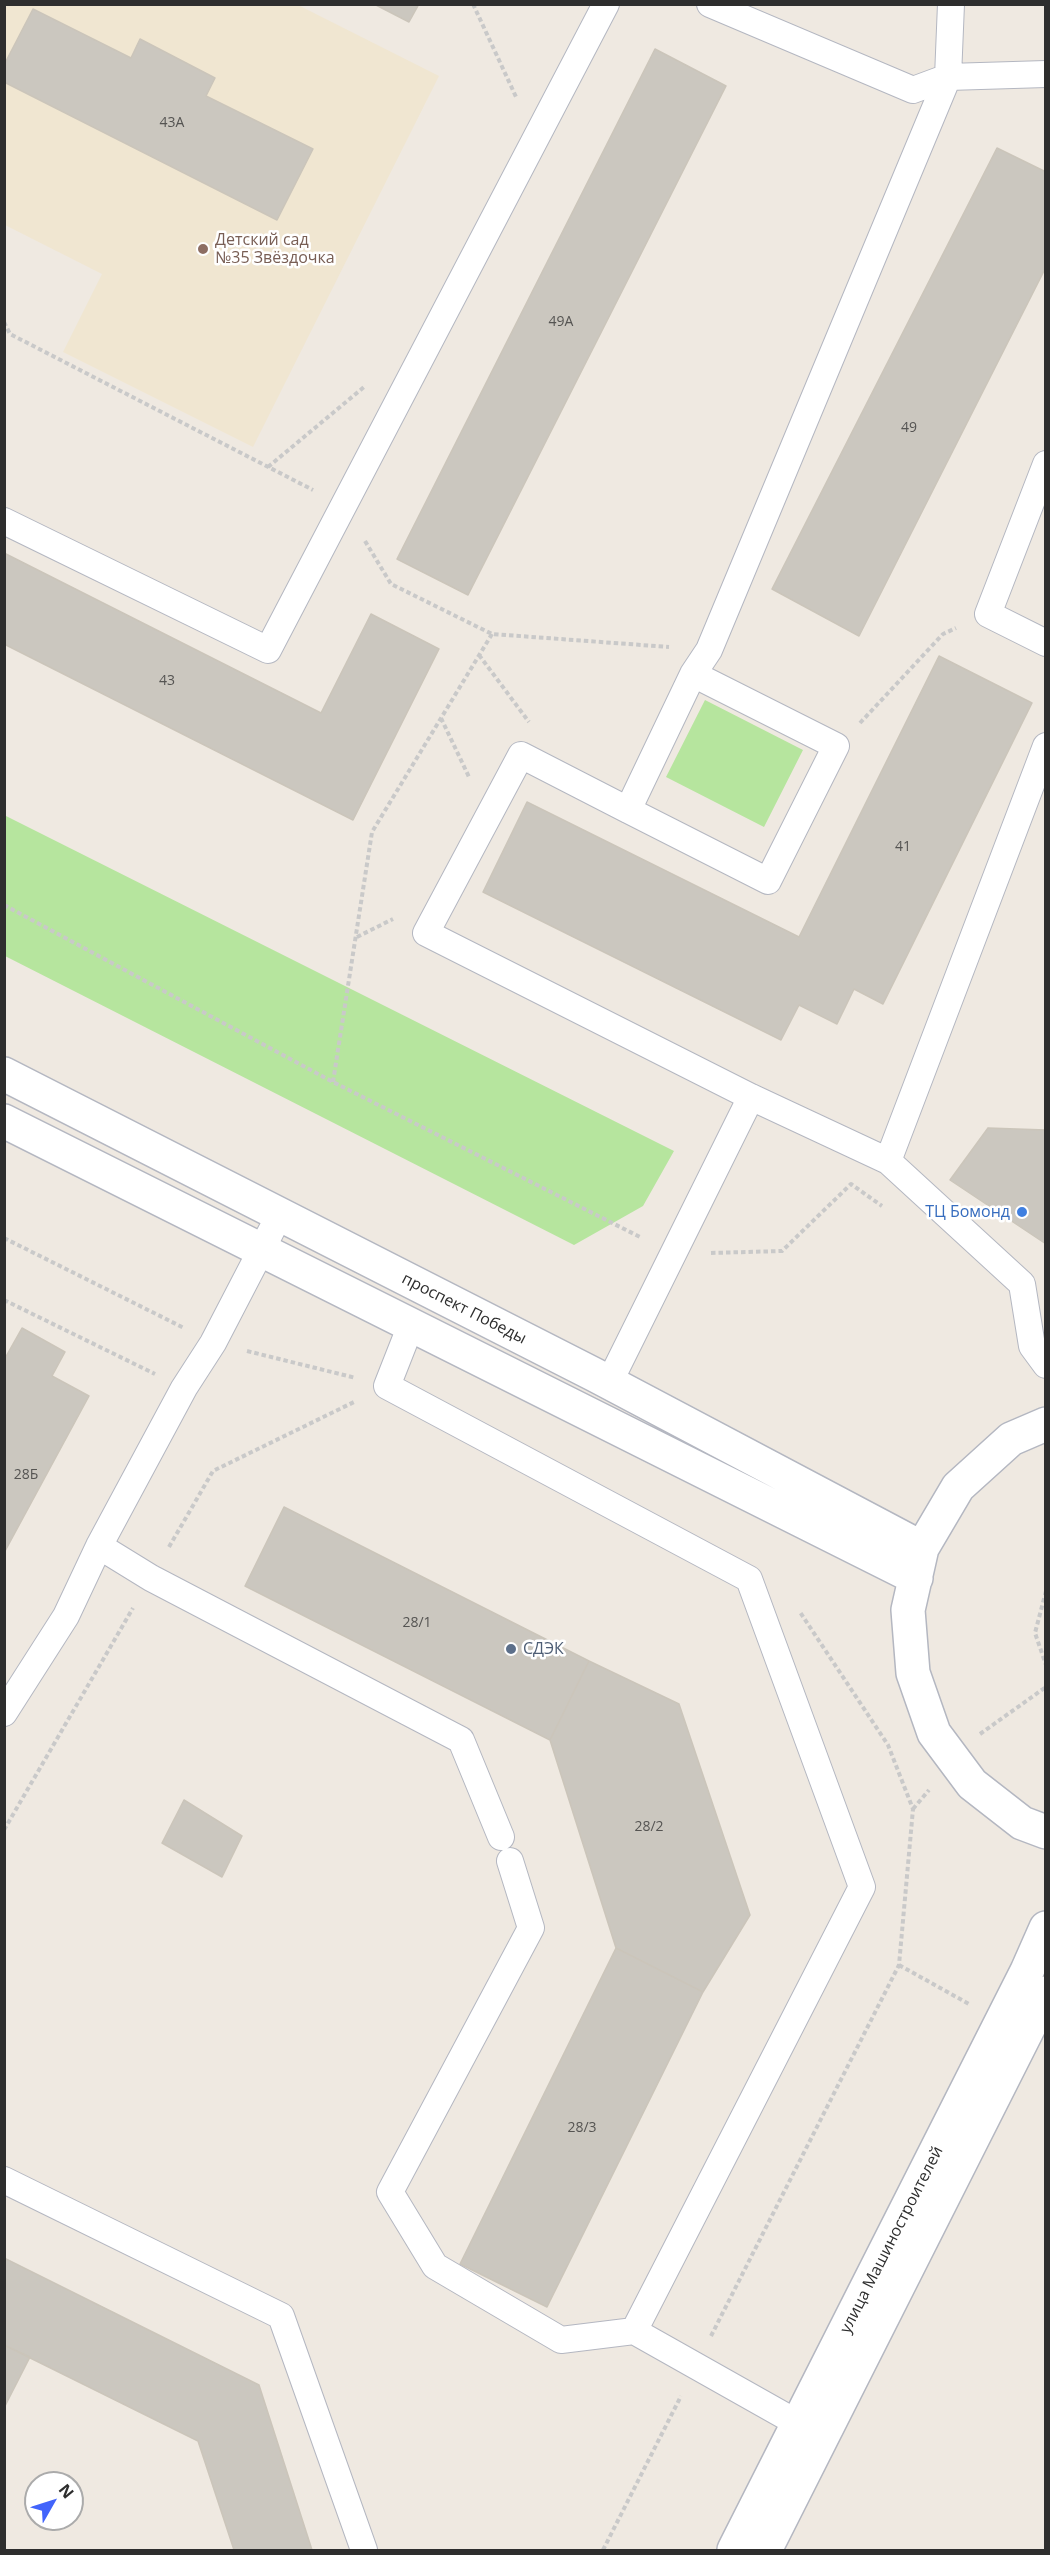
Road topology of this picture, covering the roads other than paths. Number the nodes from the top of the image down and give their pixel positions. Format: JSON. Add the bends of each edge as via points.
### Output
{"nodes":[{"id":1,"x":606,"y":4,"type":"edge"},
{"id":2,"x":710,"y":4,"type":"edge"},
{"id":3,"x":951,"y":4,"type":"edge"},
{"id":4,"x":1046,"y":74,"type":"edge"},
{"id":5,"x":948,"y":77,"type":"junction"},
{"id":6,"x":1046,"y":464,"type":"edge"},
{"id":7,"x":4,"y":521,"type":"edge"},
{"id":8,"x":1046,"y":643,"type":"edge"},
{"id":9,"x":693,"y":674,"type":"junction"},
{"id":10,"x":1046,"y":746,"type":"edge"},
{"id":11,"x":628,"y":810,"type":"junction"},
{"id":12,"x":4,"y":1074,"type":"edge"},
{"id":13,"x":751,"y":1097,"type":"junction"},
{"id":14,"x":4,"y":1121,"type":"edge"},
{"id":15,"x":888,"y":1161,"type":"junction"},
{"id":16,"x":280,"y":1215,"type":"junction"},
{"id":17,"x":261,"y":1249,"type":"junction"},
{"id":18,"x":411,"y":1325,"type":"junction"},
{"id":19,"x":1046,"y":1365,"type":"edge"},
{"id":20,"x":609,"y":1383,"type":"junction"},
{"id":21,"x":1046,"y":1424,"type":"edge"},
{"id":22,"x":99,"y":1546,"type":"junction"},
{"id":23,"x":919,"y":1563,"type":"junction"},
{"id":24,"x":4,"y":1713,"type":"edge"},
{"id":25,"x":1046,"y":1832,"type":"edge"},
{"id":26,"x":501,"y":1837,"type":"dead end"},
{"id":27,"x":510,"y":1861,"type":"dead end"},
{"id":28,"x":1046,"y":1928,"type":"edge"},
{"id":29,"x":1046,"y":1993,"type":"edge"},
{"id":30,"x":4,"y":2180,"type":"edge"},
{"id":31,"x":634,"y":2331,"type":"junction"},
{"id":32,"x":800,"y":2424,"type":"junction"},
{"id":33,"x":364,"y":2550,"type":"edge"},
{"id":34,"x":734,"y":2550,"type":"edge"},
{"id":35,"x":765,"y":2550,"type":"edge"}],
"edges":[{"from":1,"to":7,"type":"lane","via":[[268,650]]},
{"from":2,"to":5,"type":"lane","via":[[913,90]]},
{"from":3,"to":5,"type":"lane"},
{"from":4,"to":5,"type":"lane"},
{"from":5,"to":9,"type":"lane","via":[[709,650]]},
{"from":6,"to":8,"type":"lane","via":[[988,614]]},
{"from":9,"to":11,"type":"lane"},
{"from":9,"to":11,"type":"lane","via":[[836,746],[768,881]]},
{"from":10,"to":15,"type":"lane"},
{"from":11,"to":13,"type":"lane","via":[[521,755],[426,933]]},
{"from":12,"to":16,"type":"main road","name":"проспект Победы"},
{"from":13,"to":15,"type":"lane"},
{"from":13,"to":20,"type":"lane"},
{"from":14,"to":17,"type":"main road"},
{"from":15,"to":19,"type":"lane","via":[[1022,1284],[1032,1346]]},
{"from":16,"to":17,"type":"lane"},
{"from":16,"to":20,"type":"main road","name":"проспект Победы"},
{"from":17,"to":18,"type":"main road"},
{"from":17,"to":22,"type":"lane"},
{"from":18,"to":23,"type":"main road"},
{"from":18,"to":31,"type":"lane","via":[[387,1386],[749,1579],[862,1887]]},
{"from":20,"to":23,"type":"main road","name":"проспект Победы"},
{"from":21,"to":23,"type":"main road","via":[[1011,1439],[958,1487]]},
{"from":22,"to":24,"type":"lane","via":[[66,1616]]},
{"from":22,"to":26,"type":"lane","via":[[151,1578],[461,1740]]},
{"from":23,"to":25,"type":"main road","via":[[908,1610],[913,1673],[934,1733],[972,1784],[1022,1823]]},
{"from":27,"to":31,"type":"lane","via":[[531,1928],[390,2193],[435,2266],[561,2340]]},
{"from":28,"to":32,"type":"main road","name":"улица Машиностроителей"},
{"from":29,"to":35,"type":"main road"},
{"from":30,"to":33,"type":"lane","via":[[281,2316]]},
{"from":31,"to":32,"type":"lane"},
{"from":32,"to":34,"type":"main road","name":"улица Машиностроителей"}]}
